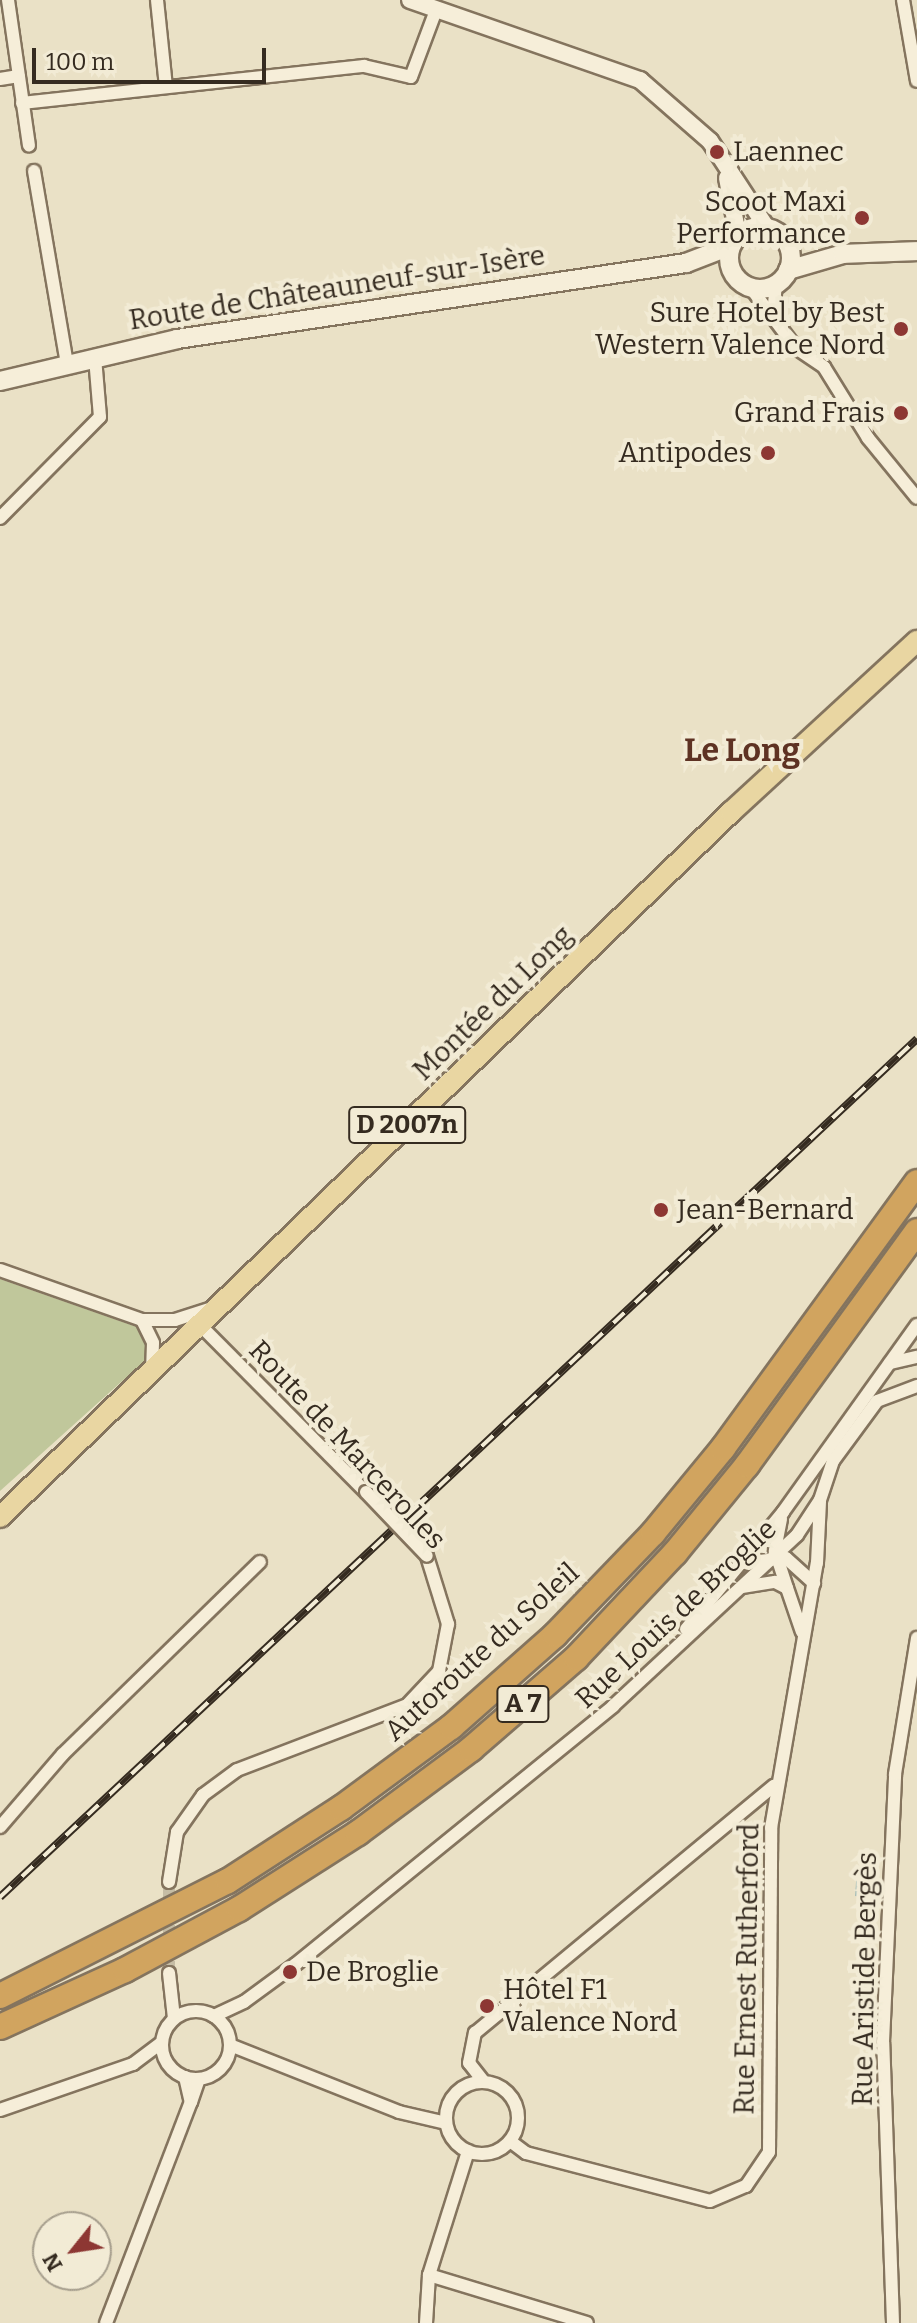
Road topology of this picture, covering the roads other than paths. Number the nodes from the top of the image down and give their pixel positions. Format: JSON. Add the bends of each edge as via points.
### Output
{"nodes":[{"id":1,"x":8,"y":0,"type":"edge"},
{"id":2,"x":157,"y":0,"type":"edge"},
{"id":3,"x":410,"y":0,"type":"edge"},
{"id":4,"x":903,"y":0,"type":"edge"},
{"id":5,"x":436,"y":10,"type":"junction"},
{"id":6,"x":19,"y":76,"type":"junction"},
{"id":7,"x":0,"y":79,"type":"edge"},
{"id":8,"x":917,"y":81,"type":"edge"},
{"id":9,"x":166,"y":87,"type":"junction"},
{"id":10,"x":22,"y":103,"type":"junction"},
{"id":11,"x":29,"y":145,"type":"dead end"},
{"id":12,"x":724,"y":165,"type":"junction"},
{"id":13,"x":34,"y":171,"type":"dead end"},
{"id":14,"x":767,"y":228,"type":"junction"},
{"id":15,"x":734,"y":241,"type":"junction"},
{"id":16,"x":787,"y":243,"type":"junction"},
{"id":17,"x":917,"y":251,"type":"edge"},
{"id":18,"x":843,"y":254,"type":"junction"},
{"id":19,"x":686,"y":263,"type":"junction"},
{"id":20,"x":733,"y":273,"type":"junction"},
{"id":21,"x":782,"y":277,"type":"junction"},
{"id":22,"x":750,"y":287,"type":"junction"},
{"id":23,"x":773,"y":313,"type":"junction"},
{"id":24,"x":95,"y":357,"type":"junction"},
{"id":25,"x":67,"y":364,"type":"junction"},
{"id":26,"x":0,"y":381,"type":"edge"},
{"id":27,"x":917,"y":498,"type":"edge"},
{"id":28,"x":0,"y":518,"type":"edge"},
{"id":29,"x":917,"y":626,"type":"edge"},
{"id":30,"x":917,"y":641,"type":"edge"},
{"id":31,"x":839,"y":709,"type":"junction"},
{"id":32,"x":917,"y":1182,"type":"edge"},
{"id":33,"x":917,"y":1231,"type":"edge"},
{"id":34,"x":0,"y":1270,"type":"edge"},
{"id":35,"x":222,"y":1303,"type":"junction"},
{"id":36,"x":142,"y":1320,"type":"junction"},
{"id":37,"x":200,"y":1325,"type":"junction"},
{"id":38,"x":917,"y":1325,"type":"edge"},
{"id":39,"x":917,"y":1357,"type":"edge"},
{"id":40,"x":890,"y":1363,"type":"junction"},
{"id":41,"x":152,"y":1371,"type":"junction"},
{"id":42,"x":917,"y":1386,"type":"edge"},
{"id":43,"x":820,"y":1500,"type":"junction"},
{"id":44,"x":4,"y":1510,"type":"edge"},
{"id":45,"x":783,"y":1512,"type":"junction"},
{"id":46,"x":776,"y":1556,"type":"junction"},
{"id":47,"x":260,"y":1562,"type":"dead end"},
{"id":48,"x":742,"y":1563,"type":"junction"},
{"id":49,"x":814,"y":1583,"type":"junction"},
{"id":50,"x":739,"y":1587,"type":"junction"},
{"id":51,"x":787,"y":1588,"type":"junction"},
{"id":52,"x":917,"y":1638,"type":"edge"},
{"id":53,"x":803,"y":1642,"type":"junction"},
{"id":54,"x":667,"y":1657,"type":"junction"},
{"id":55,"x":774,"y":1786,"type":"junction"},
{"id":56,"x":0,"y":1827,"type":"edge"},
{"id":57,"x":169,"y":1882,"type":"tunnel mouth"},
{"id":58,"x":169,"y":1973,"type":"tunnel mouth"},
{"id":59,"x":173,"y":1990,"type":"junction"},
{"id":60,"x":0,"y":1996,"type":"edge"},
{"id":61,"x":244,"y":2002,"type":"junction"},
{"id":62,"x":188,"y":2011,"type":"junction"},
{"id":63,"x":214,"y":2016,"type":"junction"},
{"id":64,"x":174,"y":2018,"type":"junction"},
{"id":65,"x":0,"y":2027,"type":"edge"},
{"id":66,"x":226,"y":2028,"type":"junction"},
{"id":67,"x":161,"y":2043,"type":"junction"},
{"id":68,"x":230,"y":2045,"type":"junction"},
{"id":69,"x":262,"y":2058,"type":"junction"},
{"id":70,"x":227,"y":2060,"type":"junction"},
{"id":71,"x":165,"y":2061,"type":"junction"},
{"id":72,"x":133,"y":2064,"type":"junction"},
{"id":73,"x":185,"y":2077,"type":"junction"},
{"id":74,"x":199,"y":2079,"type":"junction"},
{"id":75,"x":484,"y":2082,"type":"junction"},
{"id":76,"x":191,"y":2102,"type":"junction"},
{"id":77,"x":0,"y":2110,"type":"edge"},
{"id":78,"x":446,"y":2123,"type":"junction"},
{"id":79,"x":510,"y":2141,"type":"junction"},
{"id":80,"x":468,"y":2151,"type":"junction"},
{"id":81,"x":429,"y":2275,"type":"junction"},
{"id":82,"x":106,"y":2323,"type":"edge"},
{"id":83,"x":426,"y":2323,"type":"edge"},
{"id":84,"x":587,"y":2323,"type":"edge"},
{"id":85,"x":893,"y":2323,"type":"edge"}],
"edges":[{"from":1,"to":6,"type":"street"},
{"from":2,"to":9,"type":"street"},
{"from":3,"to":5,"type":"street"},
{"from":4,"to":8,"type":"street"},
{"from":5,"to":9,"type":"street","via":[[411,77],[364,66]]},
{"from":5,"to":12,"type":"street","via":[[640,80],[694,123]]},
{"from":6,"to":7,"type":"street"},
{"from":6,"to":10,"type":"street"},
{"from":9,"to":10,"type":"street"},
{"from":10,"to":11,"type":"street"},
{"from":12,"to":14,"type":"street"},
{"from":12,"to":15,"type":"street"},
{"from":13,"to":25,"type":"street"},
{"from":14,"to":15,"type":"main road"},
{"from":14,"to":16,"type":"main road"},
{"from":15,"to":19,"type":"main road","name":"Route de Châteauneuf-sur-Isère"},
{"from":15,"to":20,"type":"main road"},
{"from":16,"to":18,"type":"main road"},
{"from":16,"to":21,"type":"main road"},
{"from":17,"to":18,"type":"main road"},
{"from":18,"to":21,"type":"main road"},
{"from":19,"to":20,"type":"main road","name":"Route de Châteauneuf-sur-Isère"},
{"from":19,"to":24,"type":"main road","name":"Route de Châteauneuf-sur-Isère","via":[[232,329]]},
{"from":20,"to":22,"type":"main road"},
{"from":21,"to":22,"type":"main road"},
{"from":21,"to":23,"type":"street"},
{"from":22,"to":23,"type":"street"},
{"from":23,"to":27,"type":"street","via":[[796,348],[824,367],[868,438]]},
{"from":24,"to":25,"type":"main road","name":"Route de Châteauneuf-sur-Isère"},
{"from":24,"to":28,"type":"street","via":[[100,417]]},
{"from":25,"to":26,"type":"main road","name":"Route de Châteauneuf-sur-Isère"},
{"from":29,"to":31,"type":"main road","name":"Montée du Long","number":"D 2007n"},
{"from":30,"to":31,"type":"main road","name":"Montée du Long","number":"D 2007n"},
{"from":31,"to":35,"type":"main road","name":"Montée du Long","number":"D 2007n"},
{"from":32,"to":60,"type":"highway","name":"Autoroute du Soleil","number":"A 7","via":[[713,1460],[653,1533],[544,1645],[451,1727],[341,1808],[228,1881]]},
{"from":33,"to":65,"type":"highway","number":"A 7","via":[[747,1465],[675,1553],[576,1658],[471,1749],[358,1833],[239,1909],[125,1970]]},
{"from":34,"to":36,"type":"street"},
{"from":35,"to":36,"type":"street","via":[[186,1317]]},
{"from":35,"to":37,"type":"main road","name":"Montée du Long","number":"D 2007n"},
{"from":36,"to":41,"type":"street","via":[[153,1343]]},
{"from":37,"to":41,"type":"main road","name":"Montée du Long","number":"D 2007n"},
{"from":37,"to":57,"type":"street","name":"Route de Marcerolles","bridge":true,"via":[[427,1556],[448,1624],[439,1671],[407,1705],[237,1770],[203,1795],[177,1832]]},
{"from":38,"to":40,"type":"street"},
{"from":39,"to":40,"type":"street"},
{"from":40,"to":45,"type":"street"},
{"from":41,"to":44,"type":"main road","name":"Montée du Long","number":"D 2007n"},
{"from":42,"to":43,"type":"street","name":"Rue Louis de Broglie","via":[[877,1401],[858,1423],[833,1461]]},
{"from":43,"to":46,"type":"street","name":"Rue Louis de Broglie"},
{"from":43,"to":49,"type":"street","name":"Rue Ernest Rutherford"},
{"from":45,"to":46,"type":"street"},
{"from":45,"to":48,"type":"street"},
{"from":46,"to":48,"type":"street"},
{"from":46,"to":49,"type":"street","via":[[800,1567]]},
{"from":46,"to":50,"type":"street","name":"Rue Louis de Broglie"},
{"from":46,"to":51,"type":"street"},
{"from":47,"to":56,"type":"street","via":[[63,1754]]},
{"from":48,"to":54,"type":"street"},
{"from":49,"to":53,"type":"street","name":"Rue Ernest Rutherford"},
{"from":50,"to":51,"type":"street","via":[[775,1582]]},
{"from":50,"to":54,"type":"street","name":"Rue Louis de Broglie"},
{"from":51,"to":53,"type":"street","via":[[796,1604]]},
{"from":52,"to":85,"type":"street","name":"Rue Aristide Bergès","via":[[895,1774],[883,2042]]},
{"from":53,"to":55,"type":"street","name":"Rue Ernest Rutherford"},
{"from":54,"to":61,"type":"street","name":"Rue Louis de Broglie","via":[[552,1760]]},
{"from":55,"to":75,"type":"street","via":[[475,2033],[469,2063]]},
{"from":55,"to":79,"type":"street","name":"Rue Ernest Rutherford","via":[[769,2152],[746,2186],[710,2201],[526,2153]]},
{"from":58,"to":59,"type":"street"},
{"from":59,"to":62,"type":"street"},
{"from":59,"to":64,"type":"street"},
{"from":61,"to":63,"type":"street","name":"Rue Louis de Broglie"},
{"from":61,"to":66,"type":"street","name":"Rue Louis de Broglie"},
{"from":62,"to":63,"type":"street"},
{"from":62,"to":64,"type":"street"},
{"from":63,"to":66,"type":"street"},
{"from":64,"to":67,"type":"street"},
{"from":66,"to":68,"type":"street"},
{"from":67,"to":71,"type":"street"},
{"from":67,"to":72,"type":"street"},
{"from":68,"to":69,"type":"street"},
{"from":68,"to":70,"type":"street"},
{"from":69,"to":70,"type":"street"},
{"from":69,"to":78,"type":"street","via":[[399,2112]]},
{"from":70,"to":74,"type":"street","via":[[215,2073]]},
{"from":71,"to":72,"type":"street"},
{"from":71,"to":73,"type":"street"},
{"from":72,"to":77,"type":"street"},
{"from":73,"to":74,"type":"street"},
{"from":73,"to":76,"type":"street"},
{"from":74,"to":76,"type":"street"},
{"from":75,"to":78,"type":"street","via":[[455,2093]]},
{"from":75,"to":79,"type":"street","via":[[512,2098],[517,2126]]},
{"from":76,"to":82,"type":"street"},
{"from":78,"to":80,"type":"street","via":[[453,2140]]},
{"from":79,"to":80,"type":"street","via":[[484,2154]]},
{"from":80,"to":81,"type":"street"},
{"from":81,"to":83,"type":"street"},
{"from":81,"to":84,"type":"street"}]}
